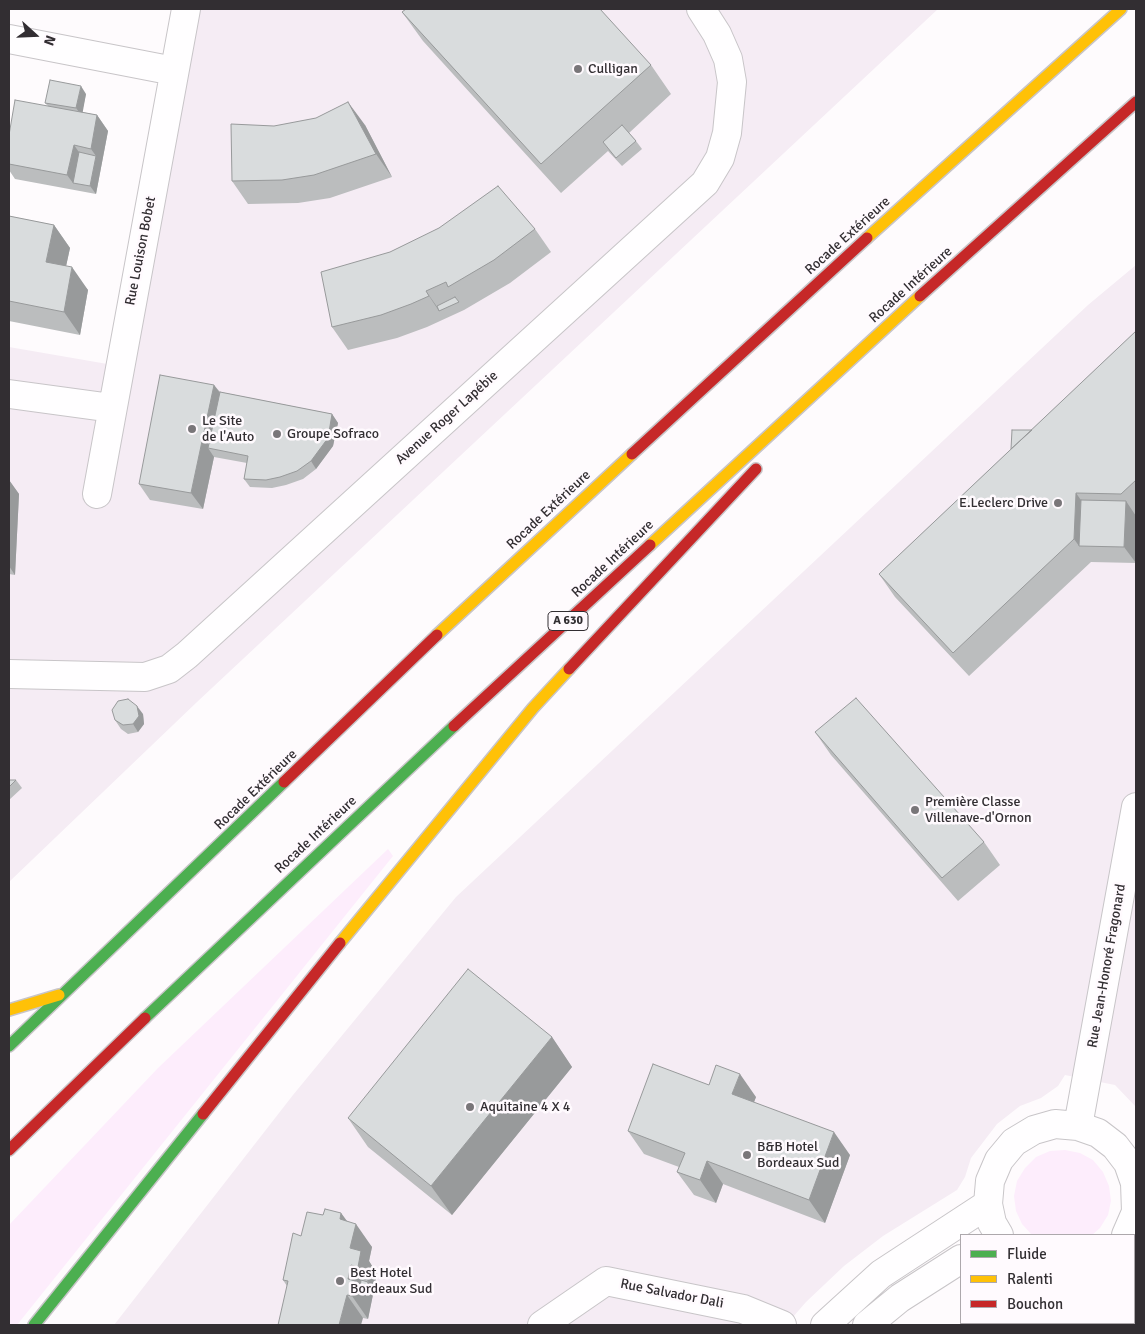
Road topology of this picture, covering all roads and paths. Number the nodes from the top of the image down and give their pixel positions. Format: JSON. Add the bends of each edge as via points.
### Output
{"nodes":[{"id":1,"x":186,"y":9,"type":"edge"},
{"id":2,"x":701,"y":9,"type":"edge"},
{"id":3,"x":1121,"y":9,"type":"edge"},
{"id":4,"x":9,"y":39,"type":"edge"},
{"id":5,"x":174,"y":71,"type":"junction"},
{"id":6,"x":1136,"y":102,"type":"edge"},
{"id":7,"x":911,"y":304,"type":"junction"},
{"id":8,"x":9,"y":394,"type":"edge"},
{"id":9,"x":112,"y":408,"type":"junction"},
{"id":10,"x":796,"y":427,"type":"dead end"},
{"id":11,"x":762,"y":463,"type":"dead end"},
{"id":12,"x":97,"y":494,"type":"dead end"},
{"id":13,"x":9,"y":674,"type":"edge"},
{"id":14,"x":1136,"y":807,"type":"edge"},
{"id":15,"x":63,"y":994,"type":"junction"},
{"id":16,"x":9,"y":1010,"type":"edge"},
{"id":17,"x":9,"y":1046,"type":"edge"},
{"id":18,"x":1078,"y":1126,"type":"junction"},
{"id":19,"x":9,"y":1150,"type":"edge"},
{"id":20,"x":1136,"y":1183,"type":"edge"},
{"id":21,"x":988,"y":1204,"type":"junction"},
{"id":22,"x":998,"y":1234,"type":"edge"},
{"id":23,"x":1126,"y":1234,"type":"edge"},
{"id":24,"x":960,"y":1260,"type":"edge"},
{"id":25,"x":34,"y":1325,"type":"edge"},
{"id":26,"x":542,"y":1325,"type":"edge"},
{"id":27,"x":782,"y":1325,"type":"edge"},
{"id":28,"x":825,"y":1325,"type":"edge"},
{"id":29,"x":867,"y":1325,"type":"edge"}],
"edges":[{"from":1,"to":5,"type":"street","name":"Rue Louison Bobet"},
{"from":2,"to":13,"type":"street","name":"Avenue Roger Lapébie","via":[[728,59],[732,82],[727,133],[720,158],[705,183],[169,669],[145,677]]},
{"from":3,"to":15,"type":"highway","name":"Rocade Extérieure","via":[[445,627]]},
{"from":4,"to":5,"type":"street"},
{"from":5,"to":9,"type":"street","name":"Rue Louison Bobet"},
{"from":6,"to":7,"type":"highway","name":"Rocade Intérieure","number":"A 630"},
{"from":7,"to":10,"type":"highway"},
{"from":7,"to":19,"type":"highway","name":"Rocade Intérieure","number":"A 630","via":[[493,690]]},
{"from":8,"to":9,"type":"street"},
{"from":9,"to":12,"type":"street","name":"Rue Louison Bobet"},
{"from":11,"to":25,"type":"highway","via":[[533,708],[376,897]]},
{"from":14,"to":18,"type":"street","name":"Rue Jean-Honoré Fragonard"},
{"from":15,"to":16,"type":"highway"},
{"from":15,"to":17,"type":"highway","name":"Rocade Extérieure"},
{"from":18,"to":20,"type":"street","via":[[1098,1133],[1115,1146],[1128,1163]]},
{"from":18,"to":21,"type":"street","via":[[1055,1124],[1034,1130],[1014,1142],[999,1160],[990,1181]]},
{"from":20,"to":23,"type":"street","via":[[1136,1212]]},
{"from":21,"to":22,"type":"street"},
{"from":21,"to":28,"type":"street","via":[[881,1274]]},
{"from":24,"to":29,"type":"street","via":[[900,1298]]},
{"from":26,"to":27,"type":"street","name":"Rue Salvador Dali","via":[[606,1281],[743,1309]]}]}
